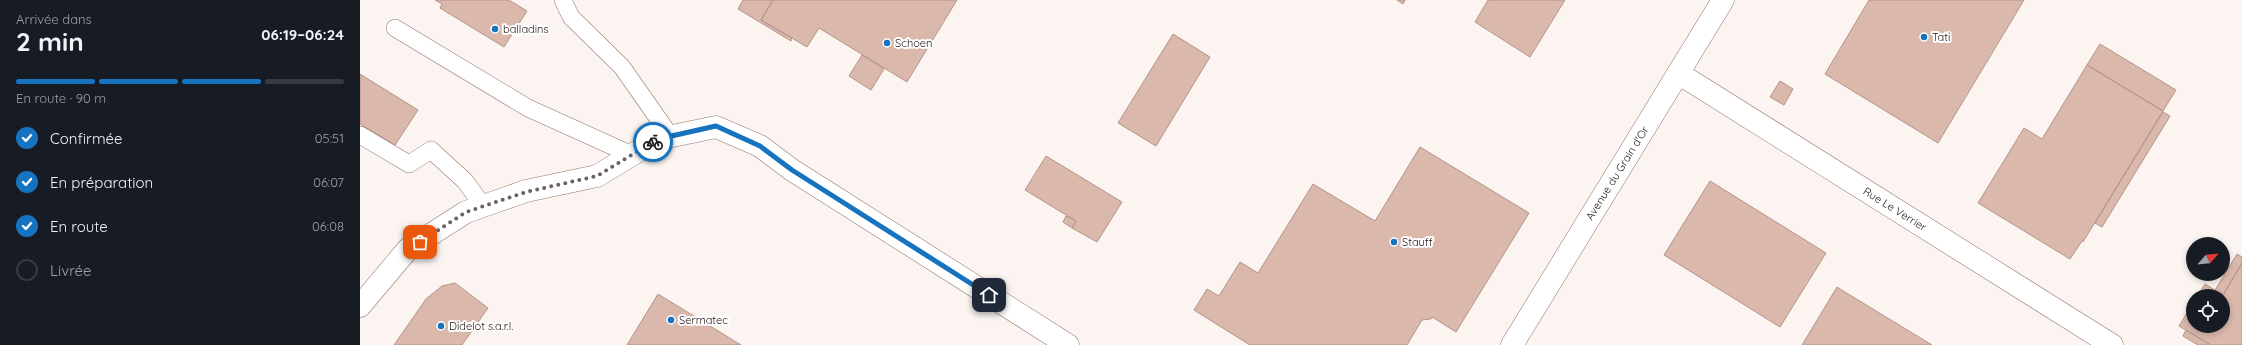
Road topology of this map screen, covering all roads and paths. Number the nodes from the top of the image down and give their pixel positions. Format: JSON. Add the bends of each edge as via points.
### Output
{"nodes":[{"id":1,"x":563,"y":0,"type":"edge"},
{"id":2,"x":1723,"y":0,"type":"edge"},
{"id":3,"x":395,"y":28,"type":"dead end"},
{"id":4,"x":1678,"y":73,"type":"junction"},
{"id":5,"x":360,"y":135,"type":"edge"},
{"id":6,"x":671,"y":137,"type":"junction"},
{"id":7,"x":632,"y":155,"type":"junction"},
{"id":8,"x":484,"y":206,"type":"junction"},
{"id":9,"x":360,"y":306,"type":"edge"},
{"id":10,"x":1068,"y":345,"type":"edge"},
{"id":11,"x":1512,"y":345,"type":"edge"},
{"id":12,"x":2112,"y":345,"type":"edge"}],
"edges":[{"from":1,"to":6,"type":"lane","via":[[571,17],[622,67]]},
{"from":2,"to":4,"type":"street","name":"Avenue du Grain d'Or"},
{"from":3,"to":7,"type":"lane","via":[[528,108]]},
{"from":4,"to":11,"type":"street","name":"Avenue du Grain d'Or"},
{"from":4,"to":12,"type":"street","name":"Rue Le Verrier"},
{"from":5,"to":8,"type":"lane","via":[[409,164],[431,150],[465,181]]},
{"from":6,"to":7,"type":"street","via":[[658,139]]},
{"from":6,"to":10,"type":"street","via":[[716,126],[760,146],[792,170]]},
{"from":7,"to":8,"type":"street","via":[[597,176],[526,192]]},
{"from":8,"to":9,"type":"street","via":[[466,212],[408,249]]}]}
